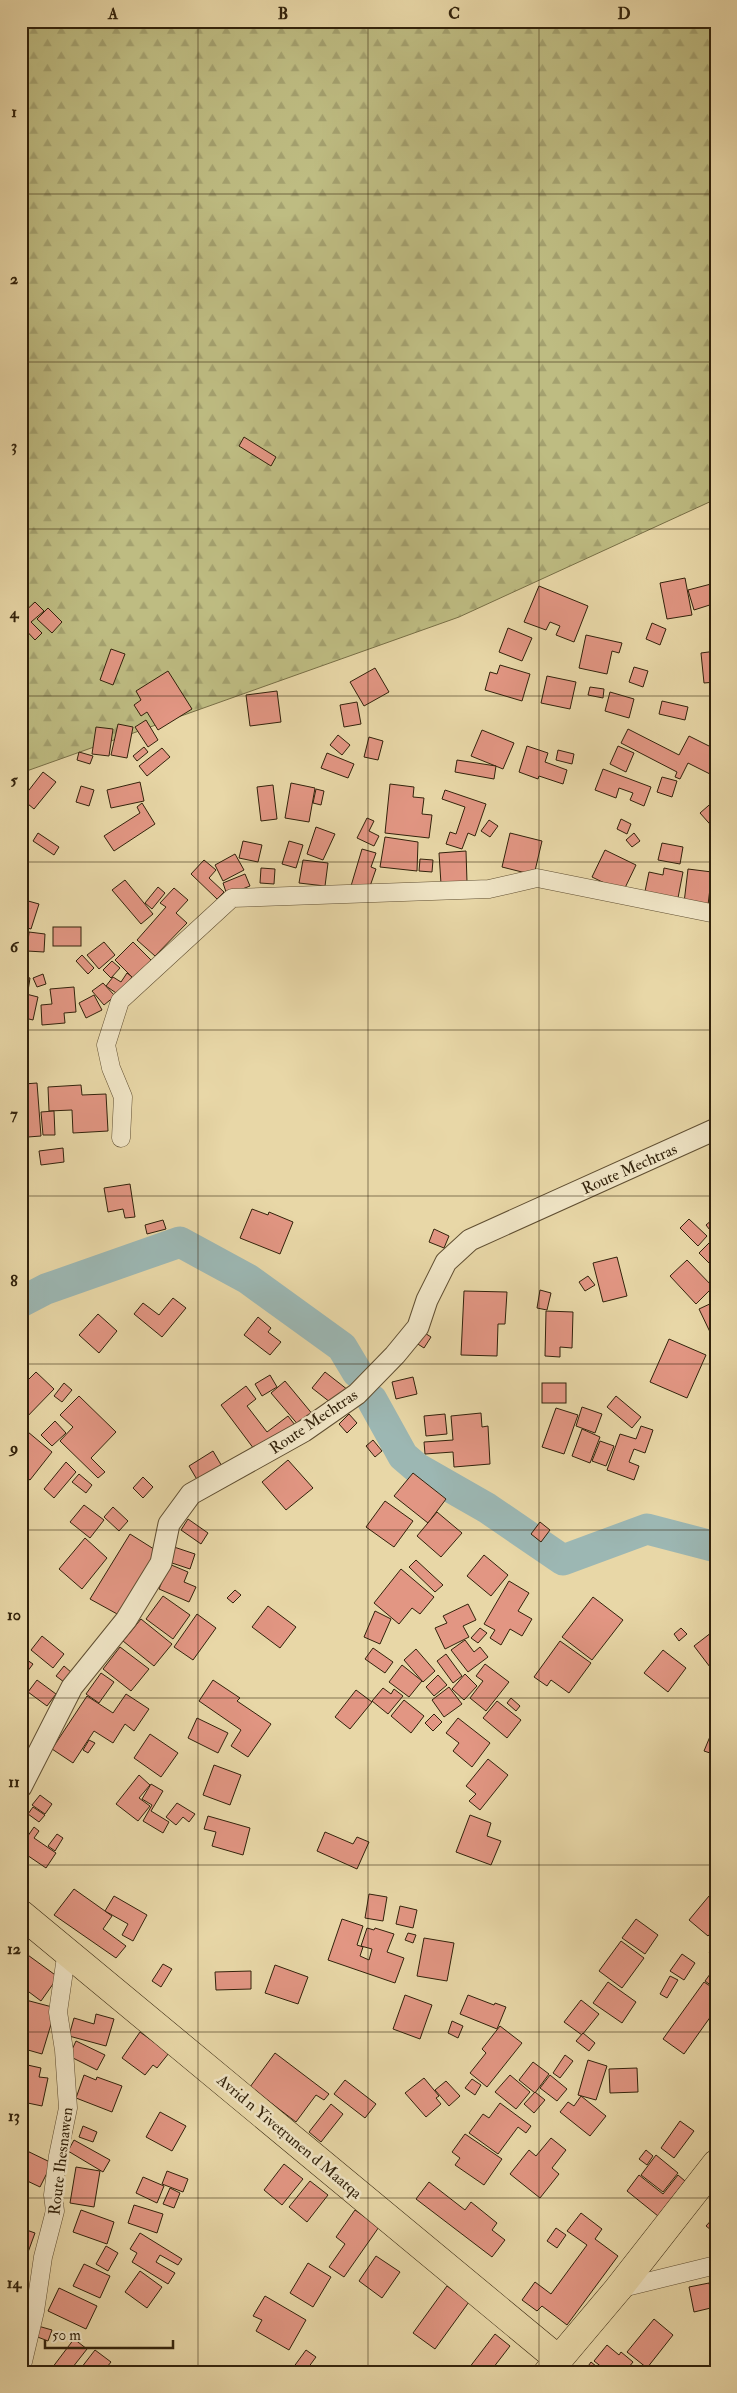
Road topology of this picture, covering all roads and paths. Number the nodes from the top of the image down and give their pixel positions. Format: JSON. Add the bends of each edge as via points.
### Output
{"nodes":[{"id":1,"x":716,"y":914,"type":"edge"},
{"id":2,"x":716,"y":1129,"type":"edge"},
{"id":3,"x":121,"y":1138,"type":"dead end"},
{"id":4,"x":21,"y":1787,"type":"edge"},
{"id":5,"x":21,"y":1914,"type":"edge"},
{"id":6,"x":67,"y":1950,"type":"junction"},
{"id":7,"x":716,"y":2164,"type":"edge"},
{"id":8,"x":716,"y":2265,"type":"edge"},
{"id":9,"x":618,"y":2289,"type":"junction"},
{"id":10,"x":553,"y":2365,"type":"edge"},
{"id":11,"x":21,"y":2370,"type":"edge"}],
"edges":[{"from":1,"to":3,"type":"street","via":[[537,878],[489,889],[232,898],[120,1001],[106,1045],[123,1097]]},
{"from":2,"to":4,"type":"street","name":"Route Mechtras","via":[[470,1240],[446,1262],[427,1300],[418,1328],[357,1394],[304,1431],[191,1494],[168,1524],[161,1563],[126,1620],[72,1687]]},
{"from":5,"to":6,"type":"main road","name":"Avrid n Yivetṛunen d Maatqa"},
{"from":6,"to":10,"type":"main road","name":"Avrid n Yivetṛunen d Maatqa"},
{"from":6,"to":11,"type":"street","name":"Route Ihesnawen","via":[[58,2012],[68,2108],[53,2195],[55,2211]]},
{"from":7,"to":9,"type":"main road"},
{"from":8,"to":9,"type":"street"},
{"from":9,"to":10,"type":"main road"}]}
